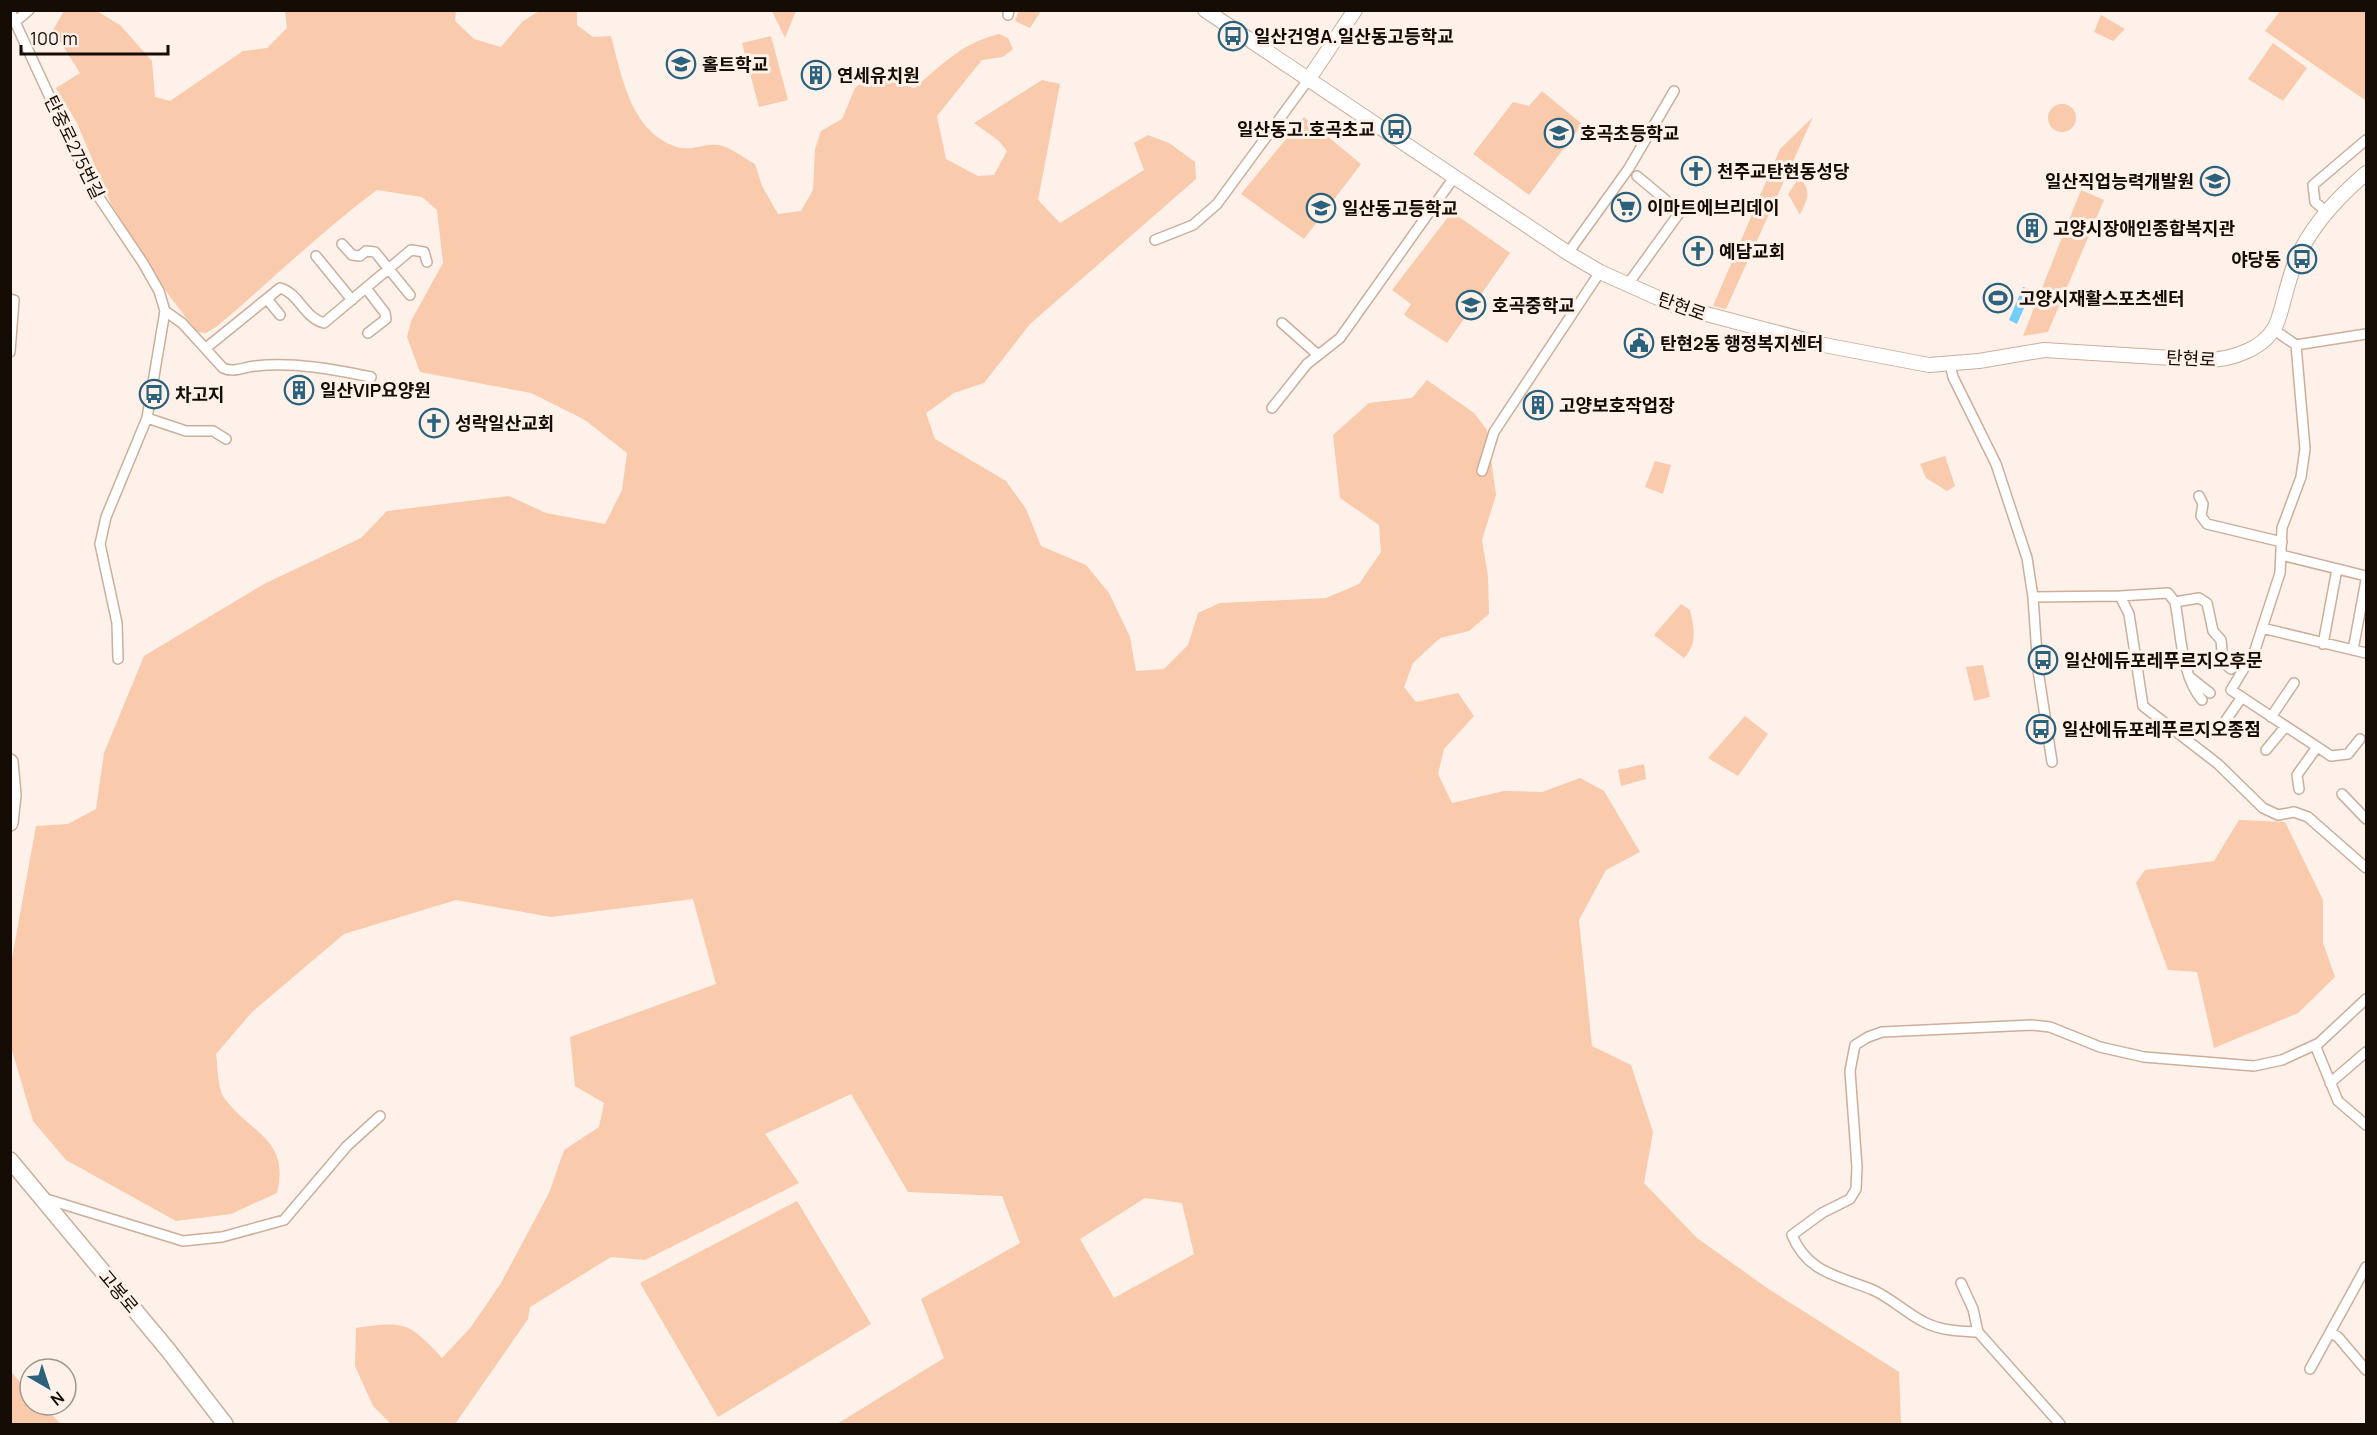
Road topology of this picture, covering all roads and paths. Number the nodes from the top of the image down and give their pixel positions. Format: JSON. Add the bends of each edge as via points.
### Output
{"nodes":[{"id":1,"x":29,"y":10,"type":"edge"},
{"id":2,"x":1205,"y":10,"type":"edge"},
{"id":3,"x":1355,"y":10,"type":"edge"},
{"id":4,"x":10,"y":11,"type":"edge"},
{"id":5,"x":15,"y":22,"type":"junction"},
{"id":6,"x":1308,"y":80,"type":"junction"},
{"id":7,"x":1674,"y":91,"type":"dead end"},
{"id":8,"x":2367,"y":140,"type":"edge"},
{"id":9,"x":2367,"y":173,"type":"edge"},
{"id":10,"x":1455,"y":176,"type":"junction"},
{"id":11,"x":1637,"y":176,"type":"dead end"},
{"id":12,"x":1711,"y":208,"type":"dead end"},
{"id":13,"x":1680,"y":212,"type":"junction"},
{"id":14,"x":2327,"y":212,"type":"junction"},
{"id":15,"x":1155,"y":240,"type":"dead end"},
{"id":16,"x":342,"y":244,"type":"dead end"},
{"id":17,"x":1568,"y":253,"type":"junction"},
{"id":18,"x":316,"y":256,"type":"dead end"},
{"id":19,"x":428,"y":262,"type":"dead end"},
{"id":20,"x":388,"y":269,"type":"junction"},
{"id":21,"x":1600,"y":272,"type":"junction"},
{"id":22,"x":1628,"y":284,"type":"junction"},
{"id":23,"x":366,"y":288,"type":"junction"},
{"id":24,"x":410,"y":295,"type":"dead end"},
{"id":25,"x":267,"y":298,"type":"junction"},
{"id":26,"x":10,"y":299,"type":"edge"},
{"id":27,"x":352,"y":300,"type":"junction"},
{"id":28,"x":165,"y":311,"type":"junction"},
{"id":29,"x":280,"y":315,"type":"dead end"},
{"id":30,"x":1282,"y":323,"type":"dead end"},
{"id":31,"x":2273,"y":329,"type":"junction"},
{"id":32,"x":368,"y":333,"type":"dead end"},
{"id":33,"x":2367,"y":334,"type":"edge"},
{"id":34,"x":2296,"y":345,"type":"junction"},
{"id":35,"x":206,"y":348,"type":"junction"},
{"id":36,"x":10,"y":352,"type":"edge"},
{"id":37,"x":1318,"y":355,"type":"junction"},
{"id":38,"x":1950,"y":364,"type":"junction"},
{"id":39,"x":372,"y":377,"type":"dead end"},
{"id":40,"x":1272,"y":408,"type":"dead end"},
{"id":41,"x":147,"y":418,"type":"junction"},
{"id":42,"x":226,"y":439,"type":"dead end"},
{"id":43,"x":1482,"y":471,"type":"dead end"},
{"id":44,"x":2199,"y":496,"type":"dead end"},
{"id":45,"x":2282,"y":542,"type":"junction"},
{"id":46,"x":2281,"y":555,"type":"junction"},
{"id":47,"x":2337,"y":569,"type":"junction"},
{"id":48,"x":2367,"y":578,"type":"edge"},
{"id":49,"x":2120,"y":596,"type":"junction"},
{"id":50,"x":2033,"y":597,"type":"junction"},
{"id":51,"x":2175,"y":602,"type":"junction"},
{"id":52,"x":2262,"y":628,"type":"junction"},
{"id":53,"x":2323,"y":644,"type":"junction"},
{"id":54,"x":2353,"y":650,"type":"junction"},
{"id":55,"x":2367,"y":653,"type":"edge"},
{"id":56,"x":118,"y":659,"type":"dead end"},
{"id":57,"x":2231,"y":669,"type":"dead end"},
{"id":58,"x":2294,"y":683,"type":"dead end"},
{"id":59,"x":2206,"y":696,"type":"dead end"},
{"id":60,"x":2242,"y":697,"type":"junction"},
{"id":61,"x":2271,"y":717,"type":"junction"},
{"id":62,"x":2226,"y":720,"type":"dead end"},
{"id":63,"x":2285,"y":726,"type":"junction"},
{"id":64,"x":2360,"y":739,"type":"dead end"},
{"id":65,"x":2317,"y":747,"type":"junction"},
{"id":66,"x":2266,"y":750,"type":"dead end"},
{"id":67,"x":10,"y":762,"type":"edge"},
{"id":68,"x":2052,"y":762,"type":"dead end"},
{"id":69,"x":2299,"y":789,"type":"dead end"},
{"id":70,"x":2342,"y":794,"type":"dead end"},
{"id":71,"x":2367,"y":819,"type":"edge"},
{"id":72,"x":10,"y":823,"type":"edge"},
{"id":73,"x":2367,"y":868,"type":"edge"},
{"id":74,"x":2367,"y":999,"type":"edge"},
{"id":75,"x":2315,"y":1045,"type":"junction"},
{"id":76,"x":2367,"y":1052,"type":"edge"},
{"id":77,"x":2331,"y":1083,"type":"junction"},
{"id":78,"x":380,"y":1116,"type":"dead end"},
{"id":79,"x":2367,"y":1125,"type":"edge"},
{"id":80,"x":10,"y":1160,"type":"edge"},
{"id":81,"x":38,"y":1196,"type":"junction"},
{"id":82,"x":2367,"y":1267,"type":"edge"},
{"id":83,"x":1960,"y":1283,"type":"dead end"},
{"id":84,"x":1978,"y":1332,"type":"junction"},
{"id":85,"x":2331,"y":1333,"type":"junction"},
{"id":86,"x":2310,"y":1369,"type":"dead end"},
{"id":87,"x":2367,"y":1370,"type":"edge"},
{"id":88,"x":225,"y":1425,"type":"edge"},
{"id":89,"x":2060,"y":1425,"type":"edge"}],
"edges":[{"from":1,"to":5,"type":"street"},
{"from":2,"to":6,"type":"main road","name":"탄현로"},
{"from":3,"to":6,"type":"main road"},
{"from":4,"to":5,"type":"street","name":"탄중로275번길"},
{"from":5,"to":28,"type":"street","name":"탄중로275번길","via":[[90,184],[143,263]]},
{"from":6,"to":10,"type":"main road","name":"탄현로"},
{"from":6,"to":15,"type":"street","via":[[1217,204],[1193,225]]},
{"from":7,"to":17,"type":"street","via":[[1629,168]]},
{"from":8,"to":14,"type":"street","via":[[2313,185],[2315,201]]},
{"from":9,"to":14,"type":"main road"},
{"from":10,"to":17,"type":"main road","name":"탄현로"},
{"from":10,"to":37,"type":"street","via":[[1340,338]]},
{"from":11,"to":13,"type":"street"},
{"from":12,"to":13,"type":"street","via":[[1694,207]]},
{"from":13,"to":22,"type":"street"},
{"from":14,"to":31,"type":"main road","via":[[2300,250]]},
{"from":16,"to":20,"type":"street","via":[[352,255],[375,252]]},
{"from":17,"to":21,"type":"main road","name":"탄현로"},
{"from":18,"to":27,"type":"street"},
{"from":19,"to":20,"type":"street","via":[[424,252],[411,250]]},
{"from":20,"to":23,"type":"street"},
{"from":20,"to":24,"type":"street"},
{"from":21,"to":22,"type":"main road","name":"탄현로"},
{"from":21,"to":43,"type":"street","via":[[1494,432]]},
{"from":22,"to":38,"type":"main road","name":"탄현로","via":[[1676,306],[1809,342],[1909,362]]},
{"from":23,"to":27,"type":"street"},
{"from":23,"to":32,"type":"street","via":[[386,319]]},
{"from":25,"to":27,"type":"street","via":[[280,288],[288,290],[315,321],[324,323]]},
{"from":25,"to":29,"type":"street"},
{"from":25,"to":35,"type":"street"},
{"from":26,"to":36,"type":"street","via":[[14,300]]},
{"from":28,"to":35,"type":"street"},
{"from":28,"to":41,"type":"street"},
{"from":30,"to":37,"type":"street"},
{"from":31,"to":34,"type":"street"},
{"from":31,"to":38,"type":"main road","name":"탄현로","via":[[2239,356],[2224,360],[2044,350]]},
{"from":33,"to":34,"type":"street"},
{"from":34,"to":45,"type":"street","via":[[2305,449],[2301,477],[2282,528]]},
{"from":35,"to":39,"type":"street","via":[[230,371],[305,364]]},
{"from":37,"to":40,"type":"street"},
{"from":38,"to":50,"type":"street","via":[[1996,464],[2026,558]]},
{"from":41,"to":42,"type":"street","via":[[186,431],[213,431]]},
{"from":41,"to":56,"type":"street","via":[[106,517],[100,544],[117,623]]},
{"from":44,"to":45,"type":"street","via":[[2203,504],[2201,516],[2207,524]]},
{"from":45,"to":46,"type":"street"},
{"from":46,"to":47,"type":"street"},
{"from":46,"to":52,"type":"street","via":[[2280,573]]},
{"from":47,"to":48,"type":"street"},
{"from":47,"to":53,"type":"street"},
{"from":48,"to":54,"type":"street"},
{"from":49,"to":50,"type":"street"},
{"from":49,"to":51,"type":"street","via":[[2168,593]]},
{"from":49,"to":73,"type":"street","via":[[2129,614],[2143,706],[2218,765],[2263,808],[2278,815],[2294,812],[2308,817]]},
{"from":50,"to":68,"type":"street","via":[[2038,670]]},
{"from":51,"to":57,"type":"street","via":[[2199,598],[2207,603],[2213,631],[2221,640],[2223,662]]},
{"from":51,"to":59,"type":"street","via":[[2189,676],[2194,690]]},
{"from":52,"to":53,"type":"street"},
{"from":52,"to":60,"type":"street","via":[[2255,650],[2231,690]]},
{"from":53,"to":54,"type":"street"},
{"from":54,"to":55,"type":"street"},
{"from":58,"to":61,"type":"street"},
{"from":60,"to":61,"type":"street"},
{"from":60,"to":62,"type":"street"},
{"from":61,"to":63,"type":"street"},
{"from":63,"to":65,"type":"street"},
{"from":63,"to":66,"type":"street"},
{"from":64,"to":65,"type":"street","via":[[2348,754],[2331,756]]},
{"from":65,"to":69,"type":"street","via":[[2297,775]]},
{"from":67,"to":72,"type":"main road"},
{"from":70,"to":71,"type":"street"},
{"from":74,"to":75,"type":"street"},
{"from":75,"to":77,"type":"street"},
{"from":75,"to":84,"type":"street","via":[[2282,1060],[2254,1066],[2144,1057],[2100,1047],[2050,1027],[2032,1025],[1882,1032],[1855,1045],[1850,1071],[1856,1189],[1850,1199],[1792,1235],[1822,1273],[1875,1291],[1925,1323],[1950,1331]]},
{"from":76,"to":77,"type":"street"},
{"from":77,"to":79,"type":"street","via":[[2338,1101]]},
{"from":78,"to":81,"type":"street","via":[[347,1146],[284,1220],[222,1237],[183,1241]]},
{"from":80,"to":81,"type":"main road","name":"고봉로"},
{"from":81,"to":88,"type":"main road","name":"고봉로","via":[[168,1350]]},
{"from":82,"to":85,"type":"street"},
{"from":83,"to":84,"type":"street","via":[[1973,1309]]},
{"from":84,"to":89,"type":"street"},
{"from":85,"to":86,"type":"street"},
{"from":85,"to":87,"type":"street"}]}
